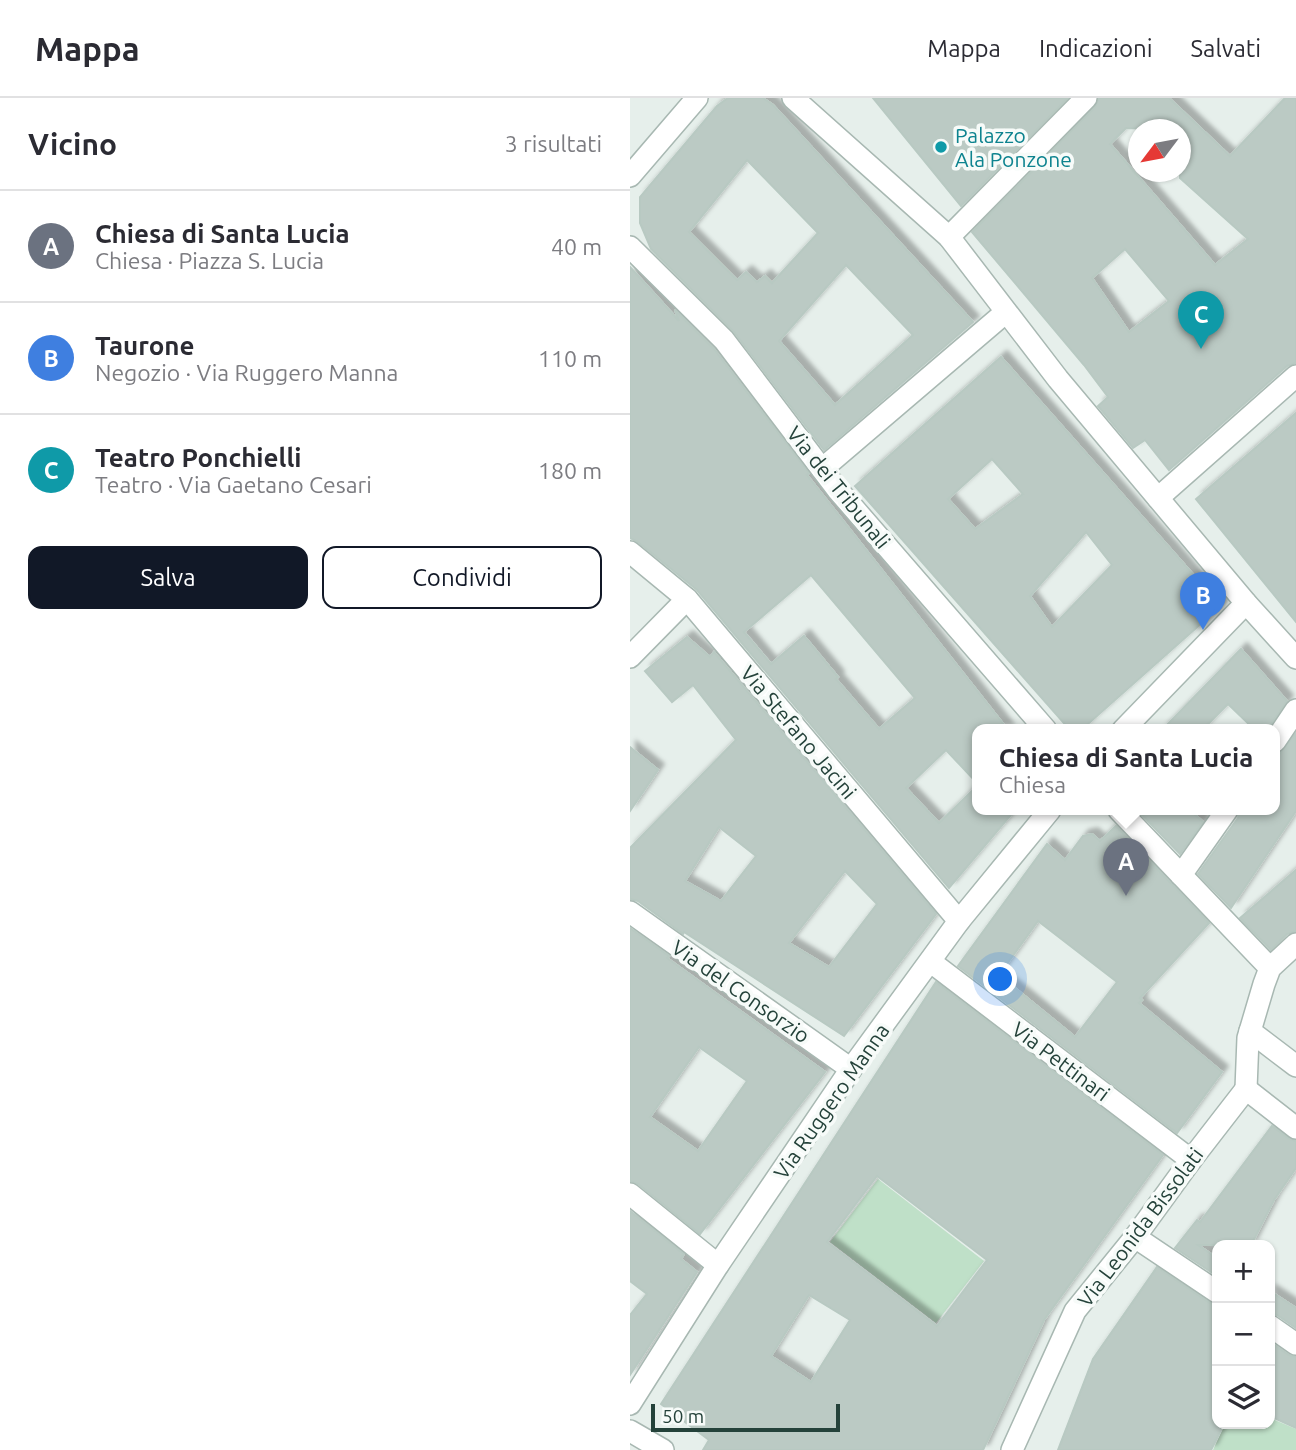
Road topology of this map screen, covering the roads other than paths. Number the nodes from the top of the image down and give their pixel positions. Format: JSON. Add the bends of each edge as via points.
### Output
{"nodes":[{"id":1,"x":697,"y":98,"type":"edge"},
{"id":2,"x":793,"y":98,"type":"edge"},
{"id":3,"x":1086,"y":98,"type":"edge"},
{"id":4,"x":630,"y":176,"type":"edge"},
{"id":5,"x":949,"y":237,"type":"junction"},
{"id":6,"x":630,"y":247,"type":"edge"},
{"id":7,"x":1006,"y":312,"type":"junction"},
{"id":8,"x":1296,"y":376,"type":"edge"},
{"id":9,"x":822,"y":469,"type":"junction"},
{"id":10,"x":1158,"y":498,"type":"junction"},
{"id":11,"x":630,"y":552,"type":"edge"},
{"id":12,"x":687,"y":599,"type":"junction"},
{"id":13,"x":1246,"y":603,"type":"junction"},
{"id":14,"x":630,"y":657,"type":"edge"},
{"id":15,"x":1296,"y":657,"type":"edge"},
{"id":16,"x":1296,"y":710,"type":"edge"},
{"id":17,"x":1041,"y":724,"type":"edge"},
{"id":18,"x":1129,"y":724,"type":"edge"},
{"id":19,"x":1280,"y":734,"type":"edge"},
{"id":20,"x":1046,"y":815,"type":"edge"},
{"id":21,"x":1124,"y":815,"type":"edge"},
{"id":22,"x":1223,"y":815,"type":"edge"},
{"id":23,"x":1181,"y":875,"type":"junction"},
{"id":24,"x":630,"y":912,"type":"edge"},
{"id":25,"x":959,"y":921,"type":"junction"},
{"id":26,"x":1296,"y":944,"type":"edge"},
{"id":27,"x":931,"y":962,"type":"junction"},
{"id":28,"x":1270,"y":968,"type":"junction"},
{"id":29,"x":1250,"y":1031,"type":"junction"},
{"id":30,"x":1296,"y":1066,"type":"edge"},
{"id":31,"x":851,"y":1069,"type":"junction"},
{"id":32,"x":1246,"y":1089,"type":"junction"},
{"id":33,"x":1296,"y":1128,"type":"edge"},
{"id":34,"x":1191,"y":1160,"type":"junction"},
{"id":35,"x":630,"y":1194,"type":"edge"},
{"id":36,"x":1135,"y":1237,"type":"junction"},
{"id":37,"x":718,"y":1265,"type":"junction"},
{"id":38,"x":1212,"y":1289,"type":"edge"},
{"id":39,"x":1275,"y":1329,"type":"edge"},
{"id":40,"x":1296,"y":1344,"type":"edge"},
{"id":41,"x":630,"y":1404,"type":"edge"},
{"id":42,"x":630,"y":1431,"type":"edge"},
{"id":43,"x":663,"y":1450,"type":"edge"},
{"id":44,"x":1012,"y":1450,"type":"edge"}],
"edges":[{"from":1,"to":4,"type":"street"},
{"from":2,"to":5,"type":"street"},
{"from":3,"to":5,"type":"street"},
{"from":5,"to":7,"type":"street"},
{"from":6,"to":9,"type":"street","name":"Via dei Tribunali","via":[[724,340]]},
{"from":7,"to":9,"type":"street"},
{"from":7,"to":10,"type":"street"},
{"from":8,"to":10,"type":"street"},
{"from":9,"to":17,"type":"street","name":"Via dei Tribunali"},
{"from":10,"to":13,"type":"street"},
{"from":11,"to":12,"type":"street","name":"Via Stefano Jacini"},
{"from":12,"to":14,"type":"street"},
{"from":12,"to":25,"type":"street","name":"Via Stefano Jacini"},
{"from":13,"to":15,"type":"street"},
{"from":13,"to":18,"type":"street"},
{"from":16,"to":19,"type":"street"},
{"from":20,"to":25,"type":"street","name":"Via Ruggero Manna"},
{"from":21,"to":23,"type":"street"},
{"from":22,"to":23,"type":"street"},
{"from":23,"to":28,"type":"street"},
{"from":24,"to":31,"type":"street","name":"Via del Consorzio"},
{"from":25,"to":27,"type":"street","name":"Via Ruggero Manna"},
{"from":26,"to":28,"type":"street"},
{"from":27,"to":31,"type":"street","name":"Via Ruggero Manna"},
{"from":27,"to":34,"type":"street","name":"Via Pettinari"},
{"from":28,"to":29,"type":"street"},
{"from":29,"to":30,"type":"street"},
{"from":29,"to":32,"type":"street"},
{"from":31,"to":37,"type":"street","name":"Via Ruggero Manna"},
{"from":32,"to":33,"type":"street"},
{"from":32,"to":34,"type":"street","name":"Via Leonida Bissolati"},
{"from":34,"to":36,"type":"street","name":"Via Leonida Bissolati"},
{"from":35,"to":37,"type":"street"},
{"from":36,"to":38,"type":"street"},
{"from":36,"to":44,"type":"street","name":"Via Leonida Bissolati","via":[[1075,1311]]},
{"from":37,"to":41,"type":"street","name":"Via Ruggero Manna"},
{"from":39,"to":40,"type":"street"},
{"from":42,"to":43,"type":"street"}]}
